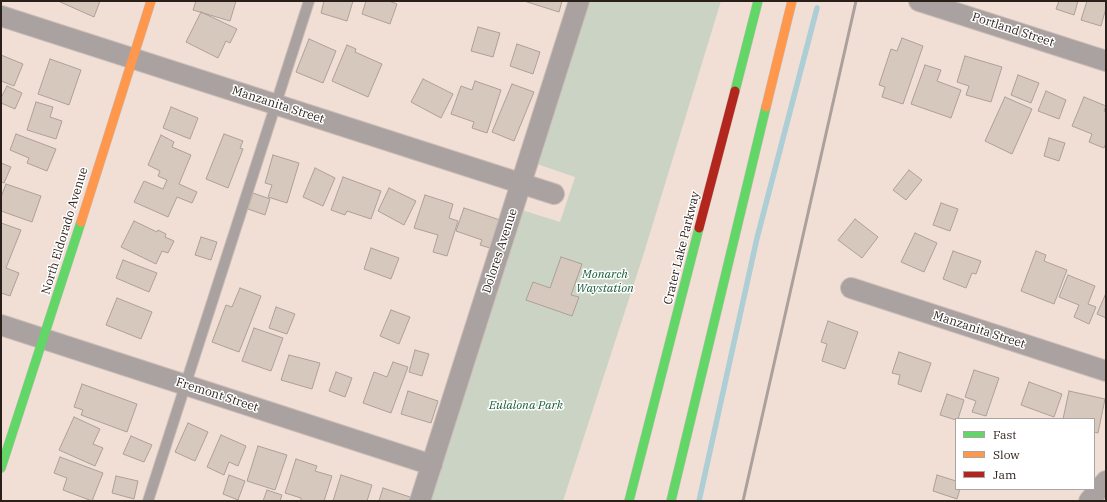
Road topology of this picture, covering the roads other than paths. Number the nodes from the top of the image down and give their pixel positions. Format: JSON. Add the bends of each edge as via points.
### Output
{"nodes":[{"id":1,"x":151,"y":1,"type":"edge"},
{"id":2,"x":309,"y":1,"type":"edge"},
{"id":3,"x":579,"y":1,"type":"edge"},
{"id":4,"x":758,"y":1,"type":"edge"},
{"id":5,"x":792,"y":1,"type":"edge"},
{"id":6,"x":919,"y":1,"type":"edge"},
{"id":7,"x":1,"y":16,"type":"edge"},
{"id":8,"x":132,"y":59,"type":"junction"},
{"id":9,"x":1106,"y":61,"type":"edge"},
{"id":10,"x":275,"y":104,"type":"junction"},
{"id":11,"x":522,"y":183,"type":"junction"},
{"id":12,"x":554,"y":194,"type":"dead end"},
{"id":13,"x":851,"y":288,"type":"dead end"},
{"id":14,"x":1,"y":325,"type":"edge"},
{"id":15,"x":44,"y":339,"type":"junction"},
{"id":16,"x":1106,"y":371,"type":"edge"},
{"id":17,"x":185,"y":384,"type":"junction"},
{"id":18,"x":432,"y":465,"type":"junction"},
{"id":19,"x":1,"y":468,"type":"edge"},
{"id":20,"x":1106,"y":481,"type":"edge"},
{"id":21,"x":148,"y":501,"type":"edge"},
{"id":22,"x":420,"y":501,"type":"edge"},
{"id":23,"x":629,"y":501,"type":"edge"},
{"id":24,"x":671,"y":501,"type":"edge"},
{"id":25,"x":1089,"y":501,"type":"edge"}],
"edges":[{"from":1,"to":8,"type":"main road","name":"North Eldorado Avenue"},
{"from":2,"to":10,"type":"lane"},
{"from":3,"to":11,"type":"street","name":"Dolores Avenue"},
{"from":4,"to":23,"type":"main road","name":"Crater Lake Parkway"},
{"from":5,"to":24,"type":"main road"},
{"from":6,"to":9,"type":"street","name":"Portland Street"},
{"from":7,"to":8,"type":"street","name":"Manzanita Street"},
{"from":8,"to":10,"type":"street","name":"Manzanita Street"},
{"from":8,"to":15,"type":"main road","name":"North Eldorado Avenue"},
{"from":10,"to":11,"type":"street","name":"Manzanita Street"},
{"from":10,"to":17,"type":"lane"},
{"from":11,"to":12,"type":"street","name":"Manzanita Street"},
{"from":11,"to":18,"type":"street","name":"Dolores Avenue"},
{"from":13,"to":16,"type":"street","name":"Manzanita Street"},
{"from":14,"to":15,"type":"street","name":"Fremont Street"},
{"from":15,"to":17,"type":"street","name":"Fremont Street"},
{"from":15,"to":19,"type":"main road","name":"North Eldorado Avenue"},
{"from":17,"to":18,"type":"street","name":"Fremont Street"},
{"from":17,"to":21,"type":"lane"},
{"from":18,"to":22,"type":"street","name":"Dolores Avenue"},
{"from":20,"to":25,"type":"street"}]}
